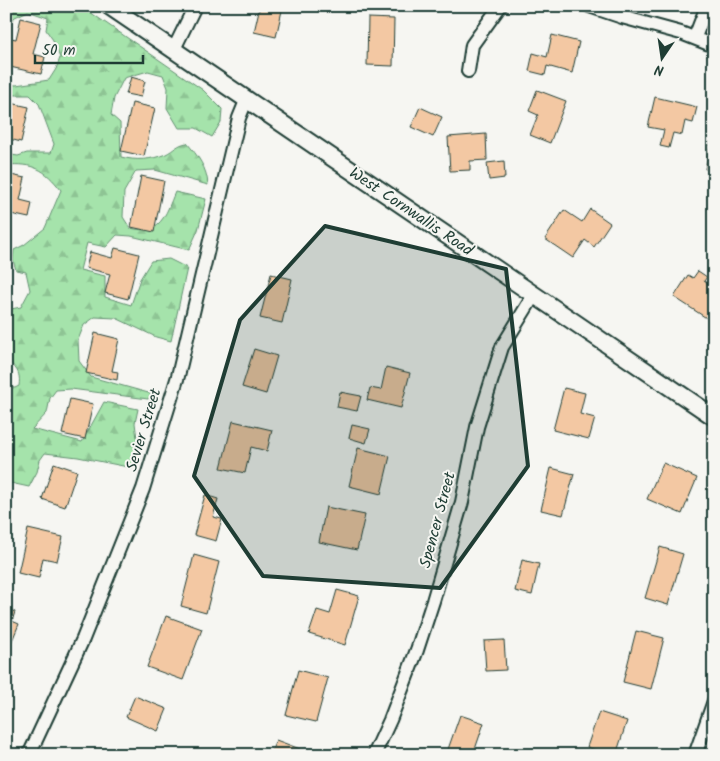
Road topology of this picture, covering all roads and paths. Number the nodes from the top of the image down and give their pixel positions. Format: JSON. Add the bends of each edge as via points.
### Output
{"nodes":[{"id":1,"x":109,"y":6,"type":"edge"},
{"id":2,"x":195,"y":6,"type":"edge"},
{"id":3,"x":500,"y":6,"type":"edge"},
{"id":4,"x":589,"y":6,"type":"edge"},
{"id":5,"x":707,"y":6,"type":"edge"},
{"id":6,"x":695,"y":37,"type":"junction"},
{"id":7,"x":714,"y":46,"type":"edge"},
{"id":8,"x":173,"y":51,"type":"junction"},
{"id":9,"x":468,"y":71,"type":"dead end"},
{"id":10,"x":246,"y":101,"type":"junction"},
{"id":11,"x":534,"y":295,"type":"junction"},
{"id":12,"x":714,"y":417,"type":"edge"},
{"id":13,"x":714,"y":701,"type":"edge"},
{"id":14,"x":29,"y":755,"type":"edge"},
{"id":15,"x":374,"y":755,"type":"edge"},
{"id":16,"x":695,"y":755,"type":"edge"}],
"edges":[{"from":1,"to":8,"type":"street","name":"West Cornwallis Road"},
{"from":2,"to":8,"type":"street"},
{"from":3,"to":9,"type":"street","via":[[472,46]]},
{"from":4,"to":6,"type":"street"},
{"from":5,"to":6,"type":"street"},
{"from":6,"to":7,"type":"street"},
{"from":8,"to":10,"type":"street","name":"West Cornwallis Road"},
{"from":10,"to":11,"type":"street","name":"West Cornwallis Road"},
{"from":10,"to":14,"type":"street","name":"Sevier Street","via":[[239,118],[178,376],[143,489],[83,639]]},
{"from":11,"to":12,"type":"street","name":"West Cornwallis Road"},
{"from":11,"to":15,"type":"street","name":"Spencer Street","via":[[502,347],[433,602]]},
{"from":13,"to":16,"type":"street"}]}
